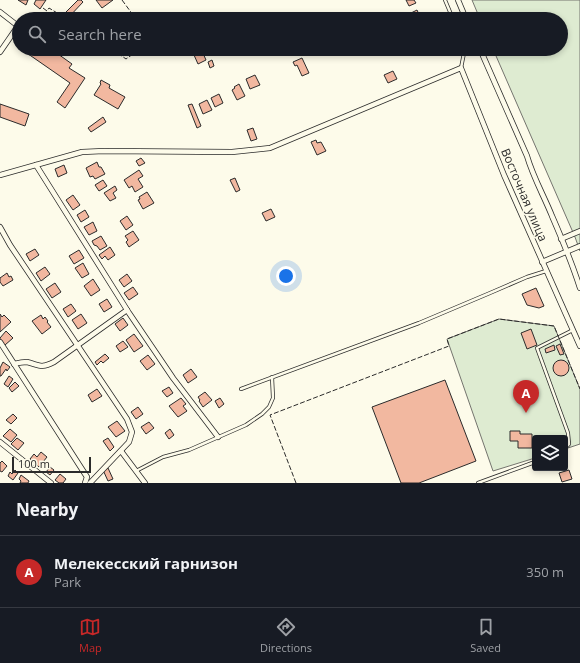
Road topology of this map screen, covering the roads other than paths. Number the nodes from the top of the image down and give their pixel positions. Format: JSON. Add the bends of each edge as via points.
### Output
{"nodes":[{"id":1,"x":445,"y":0,"type":"edge"},
{"id":2,"x":458,"y":0,"type":"edge"},
{"id":3,"x":0,"y":12,"type":"edge"},
{"id":4,"x":450,"y":12,"type":"edge"},
{"id":5,"x":463,"y":12,"type":"edge"},
{"id":6,"x":12,"y":21,"type":"edge"},
{"id":7,"x":12,"y":35,"type":"edge"},
{"id":8,"x":0,"y":52,"type":"edge"},
{"id":9,"x":463,"y":56,"type":"edge"},
{"id":10,"x":483,"y":56,"type":"edge"},
{"id":11,"x":461,"y":68,"type":"junction"},
{"id":12,"x":36,"y":165,"type":"junction"},
{"id":13,"x":0,"y":175,"type":"edge"},
{"id":14,"x":0,"y":226,"type":"edge"},
{"id":15,"x":580,"y":230,"type":"edge"},
{"id":16,"x":561,"y":240,"type":"junction"},
{"id":17,"x":580,"y":246,"type":"edge"},
{"id":18,"x":568,"y":252,"type":"junction"},
{"id":19,"x":542,"y":262,"type":"junction"},
{"id":20,"x":546,"y":271,"type":"junction"},
{"id":21,"x":580,"y":288,"type":"edge"},
{"id":22,"x":127,"y":310,"type":"junction"},
{"id":23,"x":573,"y":330,"type":"junction"},
{"id":24,"x":0,"y":342,"type":"edge"},
{"id":25,"x":77,"y":346,"type":"junction"},
{"id":26,"x":580,"y":346,"type":"edge"},
{"id":27,"x":14,"y":364,"type":"junction"},
{"id":28,"x":272,"y":378,"type":"junction"},
{"id":29,"x":241,"y":389,"type":"dead end"},
{"id":30,"x":218,"y":437,"type":"junction"},
{"id":31,"x":0,"y":442,"type":"edge"},
{"id":32,"x":568,"y":446,"type":"edge"},
{"id":33,"x":121,"y":451,"type":"junction"},
{"id":34,"x":532,"y":463,"type":"edge"},
{"id":35,"x":136,"y":470,"type":"junction"},
{"id":36,"x":51,"y":483,"type":"edge"},
{"id":37,"x":85,"y":483,"type":"edge"},
{"id":38,"x":90,"y":483,"type":"edge"},
{"id":39,"x":145,"y":483,"type":"edge"},
{"id":40,"x":478,"y":483,"type":"edge"}],
"edges":[{"from":1,"to":4,"type":"lane"},
{"from":2,"to":5,"type":"street"},
{"from":3,"to":6,"type":"street"},
{"from":7,"to":8,"type":"street"},
{"from":9,"to":11,"type":"lane","name":"Восточная улица"},
{"from":10,"to":16,"type":"street"},
{"from":11,"to":12,"type":"street","via":[[270,148],[232,152],[82,152]]},
{"from":11,"to":19,"type":"street","name":"Восточная улица"},
{"from":12,"to":13,"type":"street"},
{"from":12,"to":22,"type":"street"},
{"from":14,"to":25,"type":"street"},
{"from":15,"to":16,"type":"street"},
{"from":16,"to":18,"type":"street"},
{"from":17,"to":18,"type":"street"},
{"from":18,"to":19,"type":"street"},
{"from":18,"to":21,"type":"street"},
{"from":19,"to":20,"type":"street","name":"Восточная улица"},
{"from":20,"to":23,"type":"street","name":"Восточная улица"},
{"from":20,"to":28,"type":"lane","via":[[419,323]]},
{"from":22,"to":25,"type":"street"},
{"from":22,"to":30,"type":"street","via":[[173,378]]},
{"from":23,"to":26,"type":"street","name":"Восточная улица"},
{"from":23,"to":32,"type":"lane","via":[[537,348],[568,434]]},
{"from":24,"to":27,"type":"street"},
{"from":25,"to":27,"type":"street","via":[[47,366],[25,362]]},
{"from":25,"to":33,"type":"street","via":[[127,419],[132,432],[129,442]]},
{"from":27,"to":37,"type":"street","via":[[87,477]]},
{"from":28,"to":29,"type":"lane"},
{"from":28,"to":30,"type":"lane","via":[[273,398],[262,414],[246,425]]},
{"from":30,"to":35,"type":"lane"},
{"from":31,"to":36,"type":"street"},
{"from":33,"to":35,"type":"street"},
{"from":33,"to":38,"type":"street"},
{"from":34,"to":40,"type":"lane"},
{"from":35,"to":39,"type":"street"}]}
